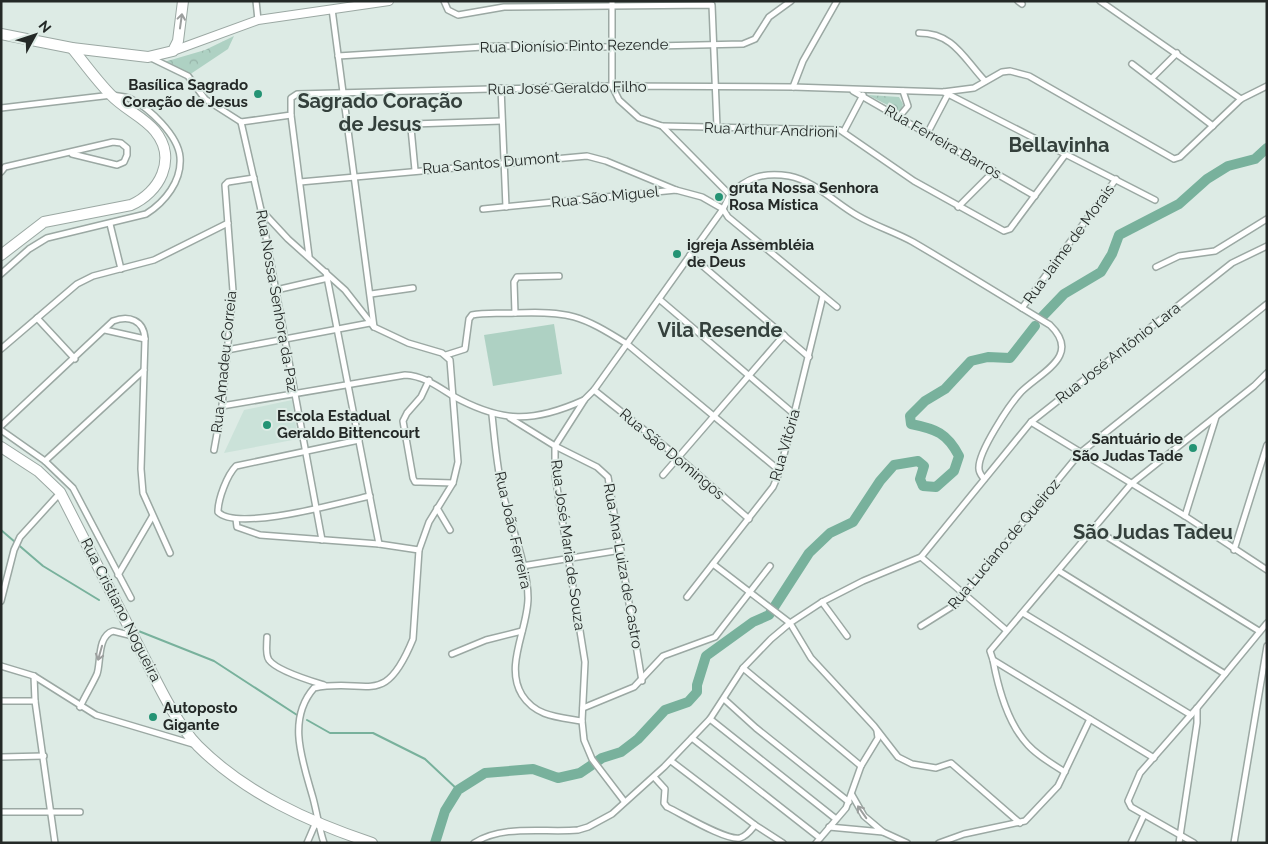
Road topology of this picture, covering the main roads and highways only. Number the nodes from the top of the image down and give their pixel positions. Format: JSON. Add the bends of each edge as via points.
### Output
{"nodes":[{"id":1,"x":183,"y":1,"type":"edge"},
{"id":2,"x":1,"y":34,"type":"edge"},
{"id":3,"x":72,"y":48,"type":"junction"},
{"id":4,"x":87,"y":50,"type":"junction"},
{"id":5,"x":84,"y":63,"type":"junction"},
{"id":6,"x":1,"y":255,"type":"edge"},
{"id":7,"x":1,"y":447,"type":"edge"},
{"id":8,"x":372,"y":843,"type":"edge"}],
"edges":[{"from":4,"to":1,"type":"highway","one_way":true,"via":[[148,57],[174,51],[182,44]]},
{"from":2,"to":3,"type":"highway"},
{"from":3,"to":4,"type":"highway"},
{"from":3,"to":5,"type":"highway"},
{"from":4,"to":5,"type":"highway"},
{"from":5,"to":6,"type":"highway","via":[[112,96],[154,129],[164,149],[165,170],[156,187],[142,200],[44,222]]},
{"from":7,"to":8,"type":"highway","name":"Rua Cristiano Nogueira","via":[[38,471],[60,492],[166,698],[196,744],[261,795],[316,822]]}]}
